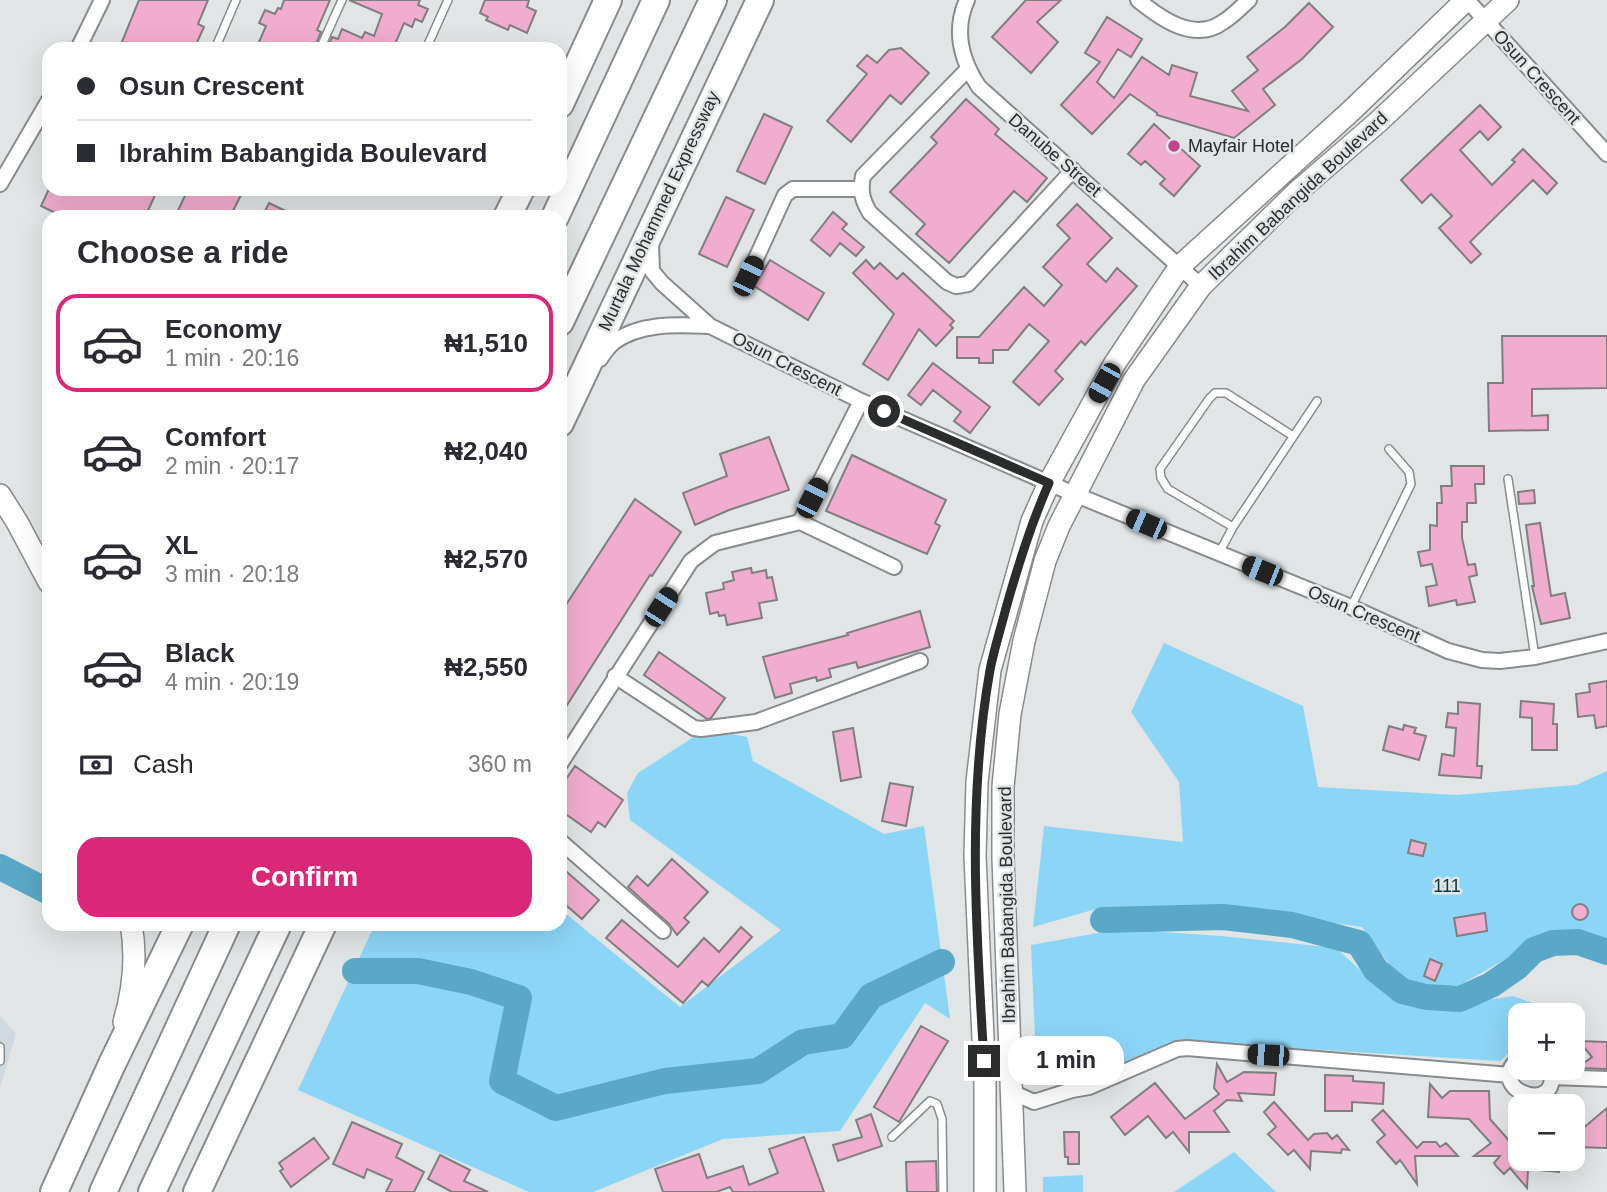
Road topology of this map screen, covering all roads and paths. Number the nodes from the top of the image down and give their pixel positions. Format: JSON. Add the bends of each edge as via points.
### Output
{"nodes":[{"id":1,"x":102,"y":0,"type":"edge"},
{"id":2,"x":236,"y":0,"type":"edge"},
{"id":3,"x":342,"y":0,"type":"edge"},
{"id":4,"x":448,"y":0,"type":"edge"},
{"id":5,"x":608,"y":0,"type":"edge"},
{"id":6,"x":618,"y":0,"type":"edge"},
{"id":7,"x":656,"y":0,"type":"edge"},
{"id":8,"x":713,"y":0,"type":"edge"},
{"id":9,"x":760,"y":0,"type":"edge"},
{"id":10,"x":967,"y":0,"type":"edge"},
{"id":11,"x":1138,"y":0,"type":"edge"},
{"id":12,"x":1249,"y":0,"type":"edge"},
{"id":13,"x":1467,"y":0,"type":"edge"},
{"id":14,"x":1508,"y":0,"type":"edge"},
{"id":15,"x":1486,"y":21,"type":"junction"},
{"id":16,"x":593,"y":34,"type":"junction"},
{"id":17,"x":81,"y":42,"type":"edge"},
{"id":18,"x":218,"y":42,"type":"edge"},
{"id":19,"x":323,"y":42,"type":"edge"},
{"id":20,"x":429,"y":42,"type":"edge"},
{"id":21,"x":967,"y":70,"type":"junction"},
{"id":22,"x":567,"y":89,"type":"edge"},
{"id":23,"x":42,"y":112,"type":"edge"},
{"id":24,"x":1607,"y":154,"type":"edge"},
{"id":25,"x":1073,"y":170,"type":"junction"},
{"id":26,"x":0,"y":184,"type":"edge"},
{"id":27,"x":860,"y":189,"type":"junction"},
{"id":28,"x":567,"y":191,"type":"edge"},
{"id":29,"x":658,"y":213,"type":"junction"},
{"id":30,"x":1180,"y":266,"type":"junction"},
{"id":31,"x":748,"y":276,"type":"dead end"},
{"id":32,"x":1201,"y":286,"type":"junction"},
{"id":33,"x":567,"y":307,"type":"edge"},
{"id":34,"x":710,"y":326,"type":"junction"},
{"id":35,"x":579,"y":383,"type":"junction"},
{"id":36,"x":861,"y":401,"type":"junction"},
{"id":37,"x":1317,"y":401,"type":"dead end"},
{"id":38,"x":567,"y":408,"type":"edge"},
{"id":39,"x":1293,"y":436,"type":"junction"},
{"id":40,"x":1389,"y":449,"type":"dead end"},
{"id":41,"x":1508,"y":479,"type":"dead end"},
{"id":42,"x":1049,"y":483,"type":"junction"},
{"id":43,"x":1074,"y":494,"type":"junction"},
{"id":44,"x":0,"y":495,"type":"edge"},
{"id":45,"x":800,"y":522,"type":"junction"},
{"id":46,"x":1233,"y":527,"type":"junction"},
{"id":47,"x":1218,"y":554,"type":"junction"},
{"id":48,"x":894,"y":567,"type":"dead end"},
{"id":49,"x":42,"y":568,"type":"edge"},
{"id":50,"x":1351,"y":607,"type":"junction"},
{"id":51,"x":1607,"y":641,"type":"edge"},
{"id":52,"x":1535,"y":657,"type":"junction"},
{"id":53,"x":920,"y":661,"type":"dead end"},
{"id":54,"x":615,"y":676,"type":"junction"},
{"id":55,"x":567,"y":753,"type":"edge"},
{"id":56,"x":567,"y":847,"type":"edge"},
{"id":57,"x":131,"y":931,"type":"edge"},
{"id":58,"x":177,"y":931,"type":"edge"},
{"id":59,"x":225,"y":931,"type":"edge"},
{"id":60,"x":275,"y":931,"type":"edge"},
{"id":61,"x":320,"y":931,"type":"edge"},
{"id":62,"x":663,"y":931,"type":"dead end"},
{"id":63,"x":0,"y":1047,"type":"edge"},
{"id":64,"x":0,"y":1061,"type":"edge"},
{"id":65,"x":112,"y":1064,"type":"junction"},
{"id":66,"x":1508,"y":1075,"type":"edge"},
{"id":67,"x":1585,"y":1076,"type":"edge"},
{"id":68,"x":1607,"y":1079,"type":"edge"},
{"id":69,"x":1512,"y":1080,"type":"edge"},
{"id":70,"x":1549,"y":1080,"type":"edge"},
{"id":71,"x":1012,"y":1092,"type":"junction"},
{"id":72,"x":892,"y":1138,"type":"dead end"},
{"id":73,"x":218,"y":1146,"type":"junction"},
{"id":74,"x":54,"y":1192,"type":"edge"},
{"id":75,"x":103,"y":1192,"type":"edge"},
{"id":76,"x":152,"y":1192,"type":"edge"},
{"id":77,"x":183,"y":1192,"type":"edge"},
{"id":78,"x":197,"y":1192,"type":"edge"},
{"id":79,"x":943,"y":1192,"type":"edge"},
{"id":80,"x":985,"y":1192,"type":"edge"},
{"id":81,"x":1015,"y":1192,"type":"edge"}],
"edges":[{"from":1,"to":17,"type":"street"},
{"from":2,"to":18,"type":"lane"},
{"from":3,"to":19,"type":"lane"},
{"from":4,"to":20,"type":"lane"},
{"from":5,"to":16,"type":"highway"},
{"from":6,"to":16,"type":"highway"},
{"from":7,"to":28,"type":"highway"},
{"from":8,"to":33,"type":"highway"},
{"from":9,"to":29,"type":"highway","name":"Murtala Mohammed Expressway"},
{"from":10,"to":21,"type":"street","name":"Danube Street","via":[[960,27]]},
{"from":11,"to":12,"type":"street","via":[[1181,28],[1203,29],[1221,24]]},
{"from":13,"to":15,"type":"street","name":"Osun Crescent"},
{"from":13,"to":30,"type":"street","name":"Ibrahim Babangida Boulevard"},
{"from":14,"to":15,"type":"street","name":"Ibrahim Babangida Boulevard"},
{"from":15,"to":24,"type":"street","name":"Osun Crescent"},
{"from":15,"to":32,"type":"street","name":"Ibrahim Babangida Boulevard"},
{"from":16,"to":22,"type":"highway"},
{"from":21,"to":25,"type":"street","name":"Danube Street","via":[[979,87]]},
{"from":21,"to":27,"type":"street","via":[[863,176]]},
{"from":23,"to":26,"type":"street"},
{"from":25,"to":27,"type":"street","via":[[968,284],[956,286],[870,213]]},
{"from":25,"to":30,"type":"street","name":"Danube Street"},
{"from":27,"to":31,"type":"street","via":[[793,190],[785,195]]},
{"from":29,"to":34,"type":"street","via":[[651,243],[652,271]]},
{"from":29,"to":35,"type":"highway","name":"Murtala Mohammed Expressway"},
{"from":30,"to":32,"type":"street","name":"Danube Street"},
{"from":30,"to":42,"type":"street","name":"Ibrahim Babangida Boulevard","via":[[1115,363]]},
{"from":32,"to":43,"type":"street","name":"Ibrahim Babangida Boulevard","via":[[1134,380]]},
{"from":34,"to":35,"type":"street","via":[[639,330],[614,342]]},
{"from":34,"to":36,"type":"street","name":"Osun Crescent"},
{"from":35,"to":38,"type":"highway","name":"Murtala Mohammed Expressway"},
{"from":36,"to":42,"type":"street","name":"Osun Crescent"},
{"from":36,"to":45,"type":"street"},
{"from":37,"to":39,"type":"lane"},
{"from":39,"to":46,"type":"lane"},
{"from":39,"to":46,"type":"lane","via":[[1226,393],[1216,393],[1160,470],[1168,489]]},
{"from":40,"to":50,"type":"lane","via":[[1409,472],[1411,484]]},
{"from":41,"to":52,"type":"lane"},
{"from":42,"to":43,"type":"street","name":"Osun Crescent"},
{"from":42,"to":80,"type":"street","name":"Ibrahim Babangida Boulevard","via":[[1024,545],[990,670],[977,782]]},
{"from":43,"to":47,"type":"street","name":"Osun Crescent"},
{"from":43,"to":71,"type":"street","name":"Ibrahim Babangida Boulevard","via":[[1045,561],[1010,714],[1003,835]]},
{"from":44,"to":49,"type":"street"},
{"from":45,"to":48,"type":"street"},
{"from":45,"to":54,"type":"street","via":[[715,542],[691,561]]},
{"from":46,"to":47,"type":"lane"},
{"from":47,"to":50,"type":"street","name":"Osun Crescent"},
{"from":50,"to":52,"type":"street","name":"Osun Crescent","via":[[1448,651],[1482,660]]},
{"from":51,"to":52,"type":"street","name":"Osun Crescent"},
{"from":53,"to":54,"type":"street","via":[[756,722],[701,729]]},
{"from":54,"to":55,"type":"street"},
{"from":56,"to":62,"type":"street"},
{"from":57,"to":65,"type":"street","via":[[129,1006]]},
{"from":58,"to":65,"type":"highway"},
{"from":59,"to":75,"type":"highway"},
{"from":60,"to":76,"type":"highway"},
{"from":61,"to":73,"type":"highway"},
{"from":63,"to":64,"type":"lane"},
{"from":65,"to":74,"type":"highway"},
{"from":66,"to":71,"type":"street","via":[[1187,1048],[1089,1087],[1034,1102]]},
{"from":67,"to":68,"type":"street"},
{"from":69,"to":70,"type":"street","via":[[1514,1088],[1526,1096],[1546,1090]]},
{"from":71,"to":81,"type":"street","name":"Ibrahim Babangida Boulevard"},
{"from":72,"to":79,"type":"lane","via":[[922,1106],[930,1101],[937,1104],[942,1119]]},
{"from":73,"to":77,"type":"highway"},
{"from":73,"to":78,"type":"highway"}]}
